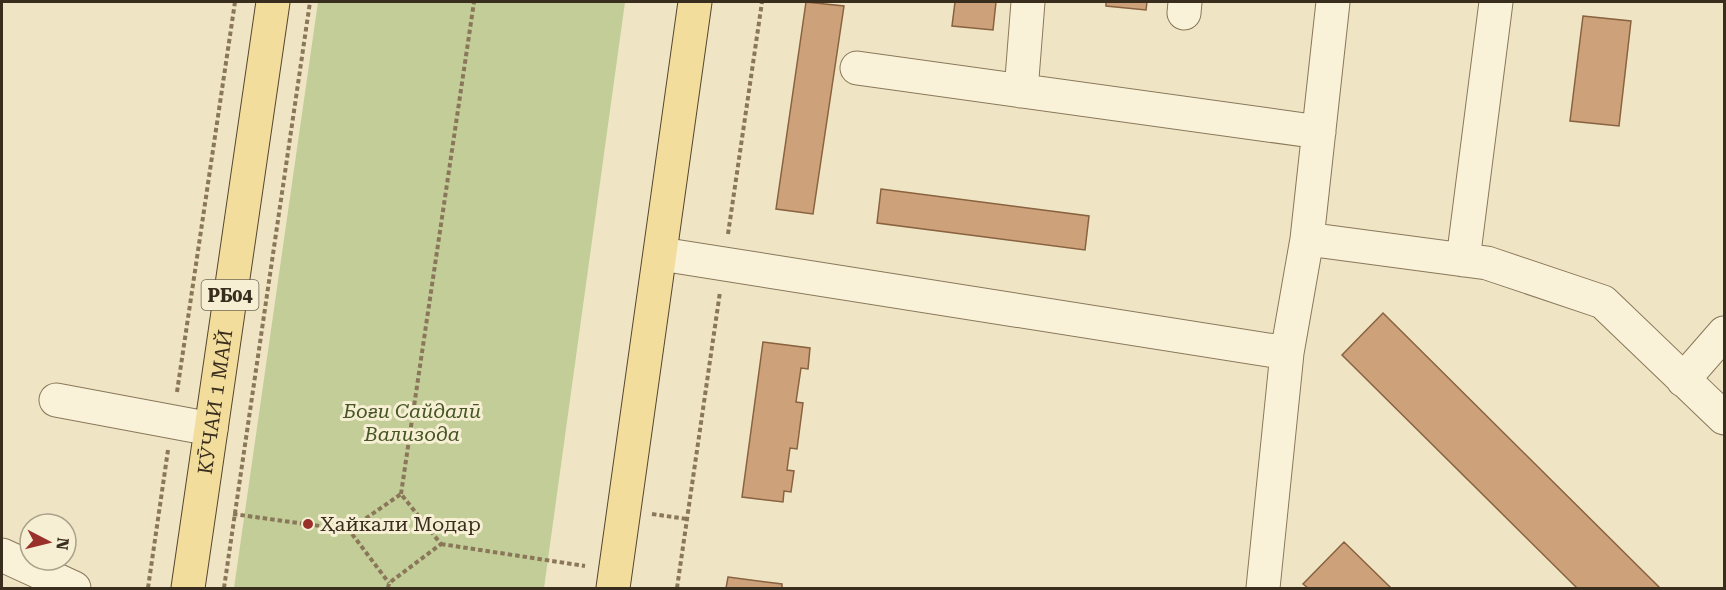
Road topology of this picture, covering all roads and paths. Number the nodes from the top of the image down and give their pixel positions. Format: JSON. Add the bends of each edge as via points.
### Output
{"nodes":[{"id":1,"x":235,"y":2,"type":"edge"},
{"id":2,"x":273,"y":2,"type":"edge"},
{"id":3,"x":310,"y":2,"type":"edge"},
{"id":4,"x":474,"y":2,"type":"edge"},
{"id":5,"x":695,"y":2,"type":"edge"},
{"id":6,"x":1028,"y":2,"type":"edge"},
{"id":7,"x":1333,"y":2,"type":"edge"},
{"id":8,"x":1496,"y":2,"type":"edge"},
{"id":9,"x":857,"y":68,"type":"dead end"},
{"id":10,"x":1021,"y":91,"type":"junction"},
{"id":11,"x":1319,"y":132,"type":"junction"},
{"id":12,"x":1307,"y":239,"type":"junction"},
{"id":13,"x":661,"y":254,"type":"junction"},
{"id":14,"x":1463,"y":260,"type":"junction"},
{"id":15,"x":1725,"y":333,"type":"edge"},
{"id":16,"x":1287,"y":353,"type":"junction"},
{"id":17,"x":1683,"y":380,"type":"junction"},
{"id":18,"x":56,"y":400,"type":"dead end"},
{"id":19,"x":1725,"y":418,"type":"edge"},
{"id":20,"x":172,"y":422,"type":"junction"},
{"id":21,"x":211,"y":429,"type":"junction"},
{"id":22,"x":401,"y":494,"type":"junction"},
{"id":23,"x":200,"y":510,"type":"junction"},
{"id":24,"x":235,"y":514,"type":"junction"},
{"id":25,"x":349,"y":530,"type":"junction"},
{"id":26,"x":441,"y":544,"type":"junction"},
{"id":27,"x":2,"y":555,"type":"edge"},
{"id":28,"x":614,"y":579,"type":"edge"},
{"id":29,"x":388,"y":586,"type":"edge"},
{"id":30,"x":74,"y":588,"type":"edge"},
{"id":31,"x":148,"y":588,"type":"edge"},
{"id":32,"x":188,"y":588,"type":"edge"},
{"id":33,"x":224,"y":588,"type":"edge"},
{"id":34,"x":1263,"y":588,"type":"edge"}],
"edges":[{"from":1,"to":20,"type":"path"},
{"from":2,"to":21,"type":"main road","name":"КӮЧАИ 1 МАЙ","number":"РБ04"},
{"from":3,"to":24,"type":"path"},
{"from":4,"to":22,"type":"path"},
{"from":5,"to":13,"type":"main road"},
{"from":6,"to":10,"type":"street"},
{"from":7,"to":11,"type":"street"},
{"from":8,"to":14,"type":"street"},
{"from":9,"to":10,"type":"street"},
{"from":10,"to":11,"type":"street"},
{"from":11,"to":12,"type":"street"},
{"from":12,"to":14,"type":"street"},
{"from":12,"to":16,"type":"street"},
{"from":13,"to":16,"type":"street"},
{"from":13,"to":28,"type":"main road"},
{"from":14,"to":17,"type":"street","via":[[1487,263],[1603,302]]},
{"from":15,"to":17,"type":"street"},
{"from":16,"to":34,"type":"street"},
{"from":17,"to":19,"type":"street"},
{"from":18,"to":20,"type":"street"},
{"from":20,"to":21,"type":"street"},
{"from":20,"to":31,"type":"path"},
{"from":21,"to":23,"type":"main road","name":"КӮЧАИ 1 МАЙ","number":"РБ04"},
{"from":22,"to":25,"type":"path"},
{"from":22,"to":26,"type":"path"},
{"from":23,"to":24,"type":"path"},
{"from":23,"to":32,"type":"main road","name":"КӮЧАИ 1 МАЙ","number":"РБ04"},
{"from":24,"to":25,"type":"path"},
{"from":24,"to":33,"type":"path"},
{"from":25,"to":29,"type":"path"},
{"from":26,"to":28,"type":"path"},
{"from":26,"to":29,"type":"path"},
{"from":27,"to":30,"type":"street"}]}
